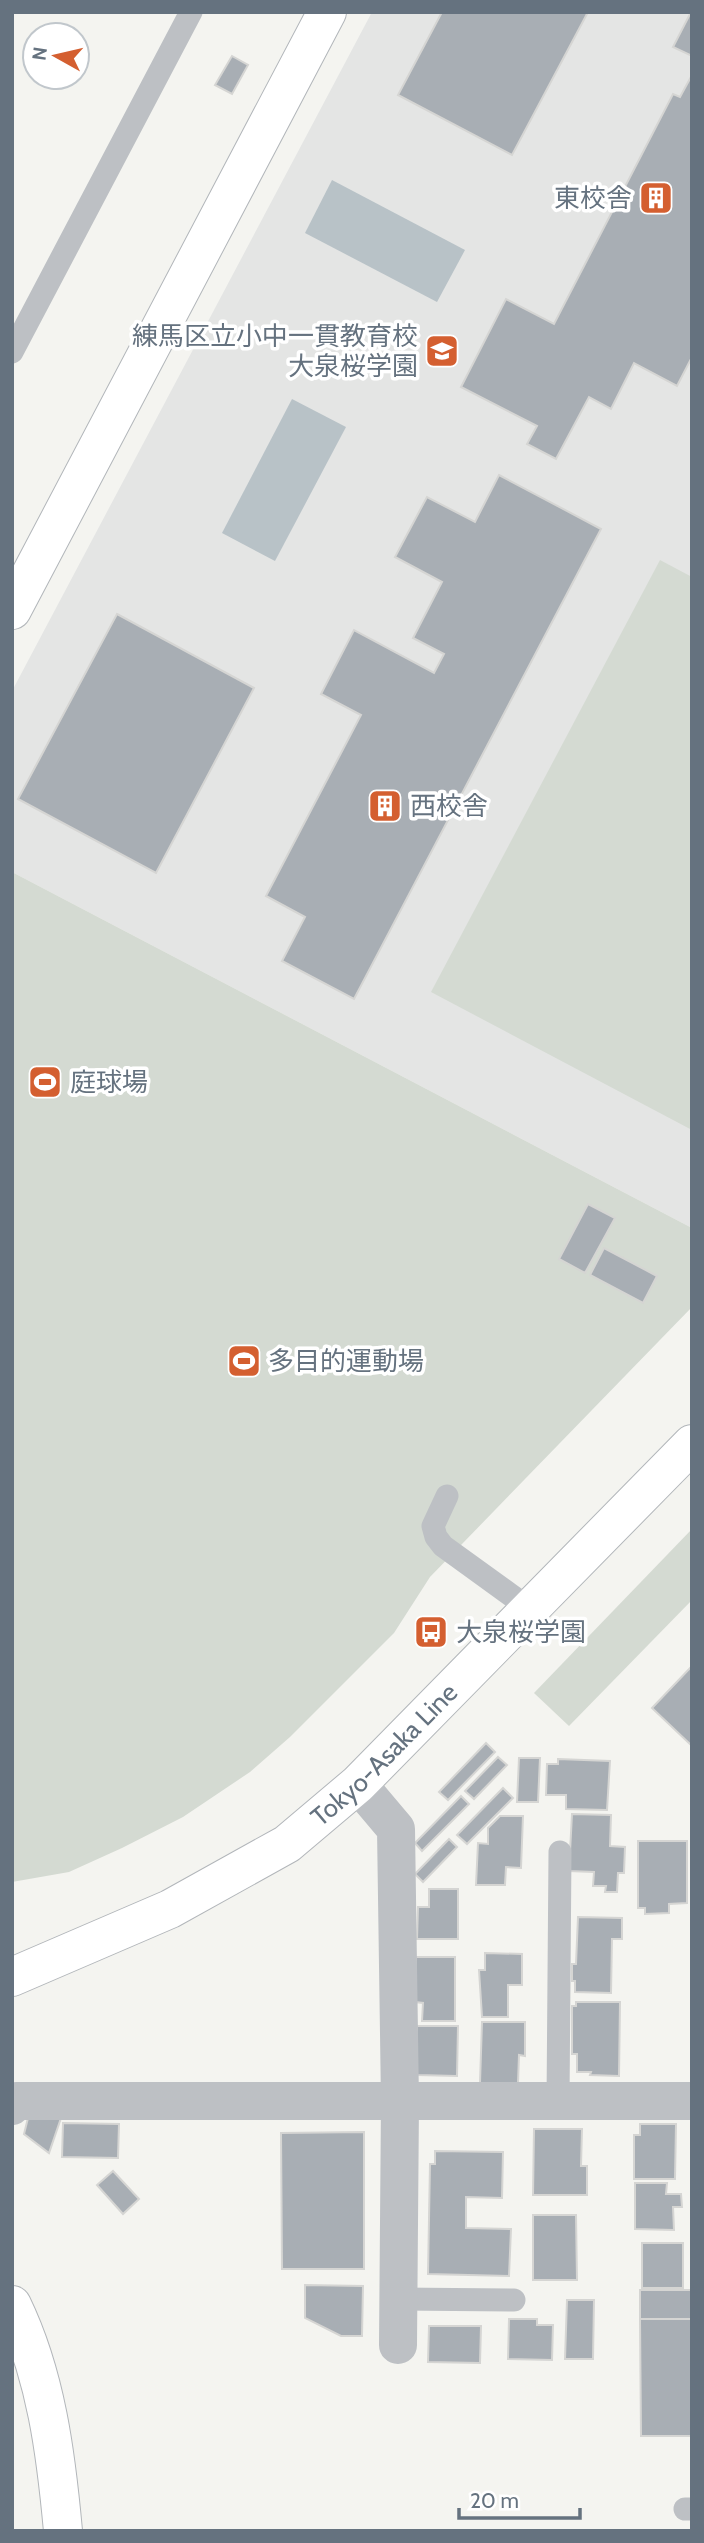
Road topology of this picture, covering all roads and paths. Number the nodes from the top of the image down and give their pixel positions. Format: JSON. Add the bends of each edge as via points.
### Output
{"nodes":[{"id":1,"x":191,"y":12,"type":"edge"},
{"id":2,"x":327,"y":12,"type":"edge"},
{"id":3,"x":12,"y":352,"type":"edge"},
{"id":4,"x":12,"y":610,"type":"edge"},
{"id":5,"x":692,"y":1444,"type":"edge"},
{"id":6,"x":447,"y":1496,"type":"dead end"},
{"id":7,"x":530,"y":1609,"type":"junction"},
{"id":8,"x":358,"y":1784,"type":"junction"},
{"id":9,"x":559,"y":1852,"type":"dead end"},
{"id":10,"x":12,"y":1977,"type":"edge"},
{"id":11,"x":692,"y":2101,"type":"edge"},
{"id":12,"x":400,"y":2102,"type":"junction"},
{"id":13,"x":558,"y":2102,"type":"junction"},
{"id":14,"x":12,"y":2106,"type":"edge"},
{"id":15,"x":398,"y":2299,"type":"junction"},
{"id":16,"x":514,"y":2300,"type":"dead end"},
{"id":17,"x":12,"y":2305,"type":"edge"},
{"id":18,"x":398,"y":2345,"type":"dead end"},
{"id":19,"x":63,"y":2531,"type":"edge"}],
"edges":[{"from":1,"to":3,"type":"lane"},
{"from":2,"to":4,"type":"main road"},
{"from":5,"to":7,"type":"main road","name":"Tokyo-Asaka Line"},
{"from":6,"to":7,"type":"lane","via":[[433,1526],[436,1537]]},
{"from":7,"to":8,"type":"main road","name":"Tokyo-Asaka Line"},
{"from":8,"to":10,"type":"main road","name":"Tokyo-Asaka Line","via":[[287,1844],[170,1909]]},
{"from":8,"to":12,"type":"street","via":[[396,1829]]},
{"from":9,"to":13,"type":"lane"},
{"from":11,"to":13,"type":"street"},
{"from":12,"to":13,"type":"street"},
{"from":12,"to":14,"type":"street","via":[[16,2101]]},
{"from":12,"to":15,"type":"street"},
{"from":15,"to":16,"type":"lane"},
{"from":15,"to":18,"type":"street"},
{"from":17,"to":19,"type":"main road","via":[[49,2417]]}]}
